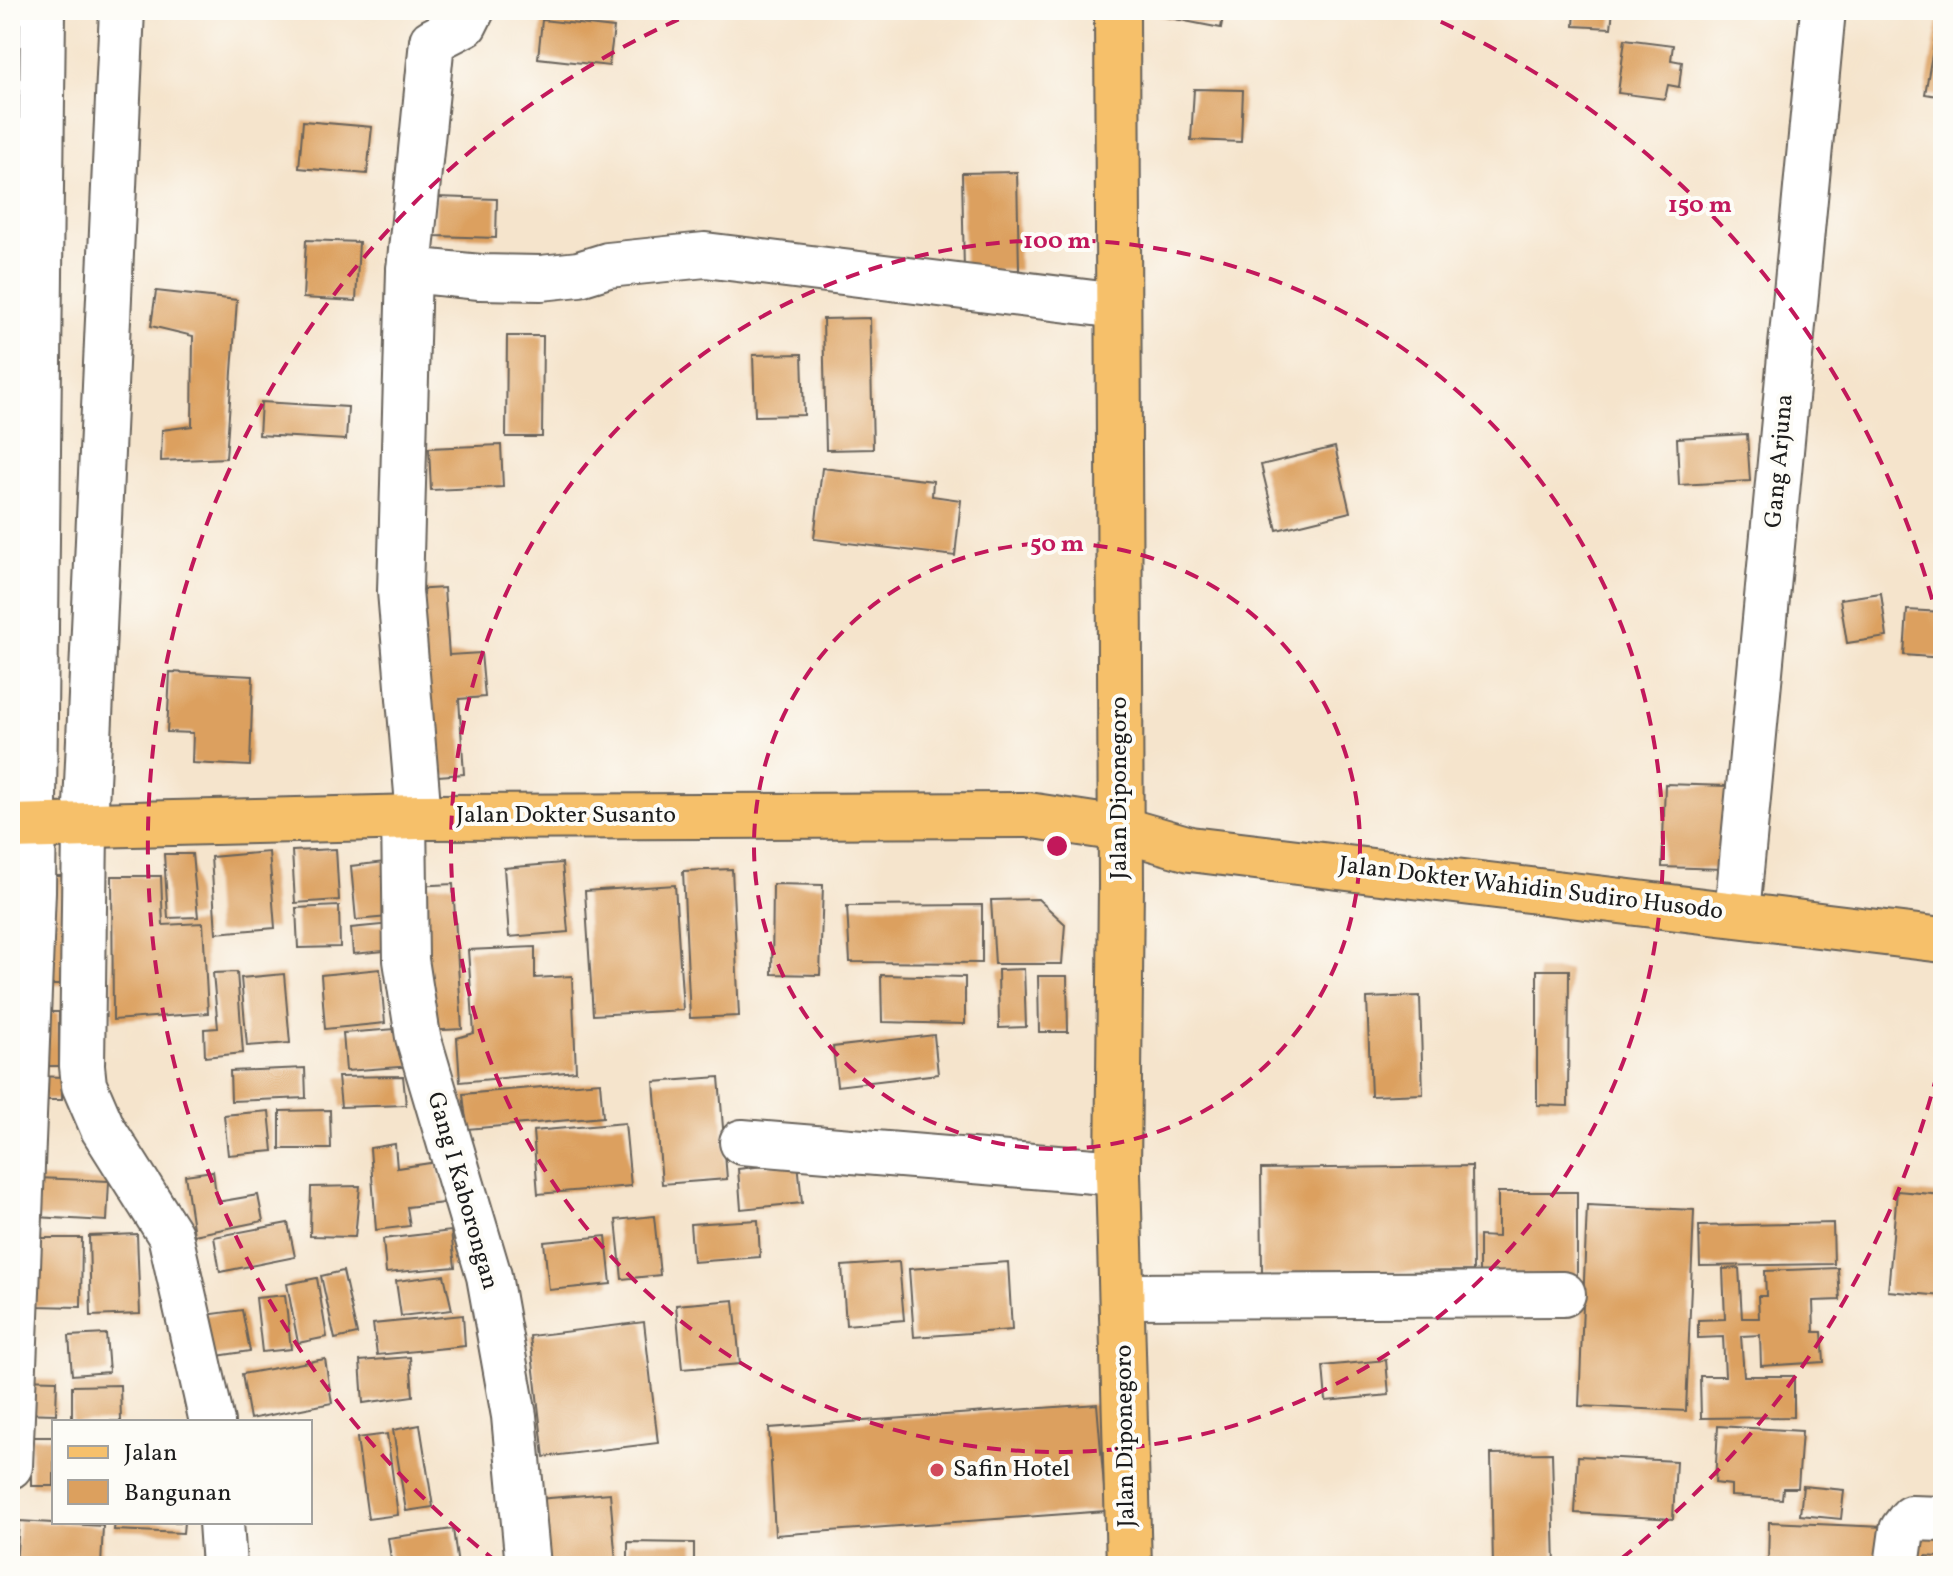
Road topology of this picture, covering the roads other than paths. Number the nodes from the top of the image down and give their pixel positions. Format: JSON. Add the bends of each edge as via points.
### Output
{"nodes":[{"id":1,"x":43,"y":10,"type":"edge"},
{"id":2,"x":122,"y":10,"type":"edge"},
{"id":3,"x":472,"y":10,"type":"edge"},
{"id":4,"x":1117,"y":10,"type":"edge"},
{"id":5,"x":1823,"y":10,"type":"edge"},
{"id":6,"x":409,"y":270,"type":"junction"},
{"id":7,"x":1118,"y":306,"type":"junction"},
{"id":8,"x":412,"y":817,"type":"junction"},
{"id":9,"x":22,"y":827,"type":"edge"},
{"id":10,"x":85,"y":828,"type":"junction"},
{"id":11,"x":1120,"y":829,"type":"junction"},
{"id":12,"x":1737,"y":913,"type":"junction"},
{"id":13,"x":1943,"y":940,"type":"edge"},
{"id":14,"x":742,"y":1142,"type":"dead end"},
{"id":15,"x":1118,"y":1173,"type":"junction"},
{"id":16,"x":1563,"y":1294,"type":"dead end"},
{"id":17,"x":1124,"y":1296,"type":"junction"},
{"id":18,"x":212,"y":1420,"type":"edge"},
{"id":19,"x":10,"y":1466,"type":"edge"},
{"id":20,"x":1943,"y":1519,"type":"edge"},
{"id":21,"x":221,"y":1524,"type":"edge"},
{"id":22,"x":224,"y":1566,"type":"edge"},
{"id":23,"x":528,"y":1566,"type":"edge"},
{"id":24,"x":1129,"y":1566,"type":"edge"},
{"id":25,"x":1897,"y":1566,"type":"edge"}],
"edges":[{"from":1,"to":9,"type":"street"},
{"from":2,"to":10,"type":"street"},
{"from":3,"to":6,"type":"street","name":"Gang I Kaborongan","via":[[465,24],[432,41]]},
{"from":4,"to":7,"type":"main road","name":"Jalan Diponegoro"},
{"from":5,"to":12,"type":"street","name":"Gang Arjuna"},
{"from":6,"to":7,"type":"street","via":[[541,278],[705,255]]},
{"from":6,"to":8,"type":"street","name":"Gang I Kaborongan","via":[[400,591]]},
{"from":7,"to":11,"type":"main road","name":"Jalan Diponegoro"},
{"from":8,"to":10,"type":"main road","name":"Jalan Dokter Susanto"},
{"from":8,"to":11,"type":"main road","name":"Jalan Dokter Susanto","via":[[1028,815]]},
{"from":8,"to":23,"type":"street","name":"Gang I Kaborongan","via":[[406,960],[416,1021],[489,1276],[514,1416]]},
{"from":9,"to":10,"type":"main road","name":"Jalan Dokter Susanto"},
{"from":9,"to":19,"type":"street"},
{"from":10,"to":18,"type":"street","via":[[84,1085],[103,1129],[170,1235]]},
{"from":11,"to":12,"type":"main road","name":"Jalan Dokter Wahidin Sudiro Husodo","via":[[1190,849]]},
{"from":11,"to":15,"type":"main road","name":"Jalan Diponegoro"},
{"from":12,"to":13,"type":"main road","name":"Jalan Dokter Wahidin Sudiro Husodo"},
{"from":14,"to":15,"type":"street"},
{"from":15,"to":17,"type":"main road","name":"Jalan Diponegoro"},
{"from":16,"to":17,"type":"street"},
{"from":17,"to":24,"type":"main road","name":"Jalan Diponegoro"},
{"from":20,"to":25,"type":"street","via":[[1911,1518],[1902,1530]]},
{"from":21,"to":22,"type":"street"}]}
